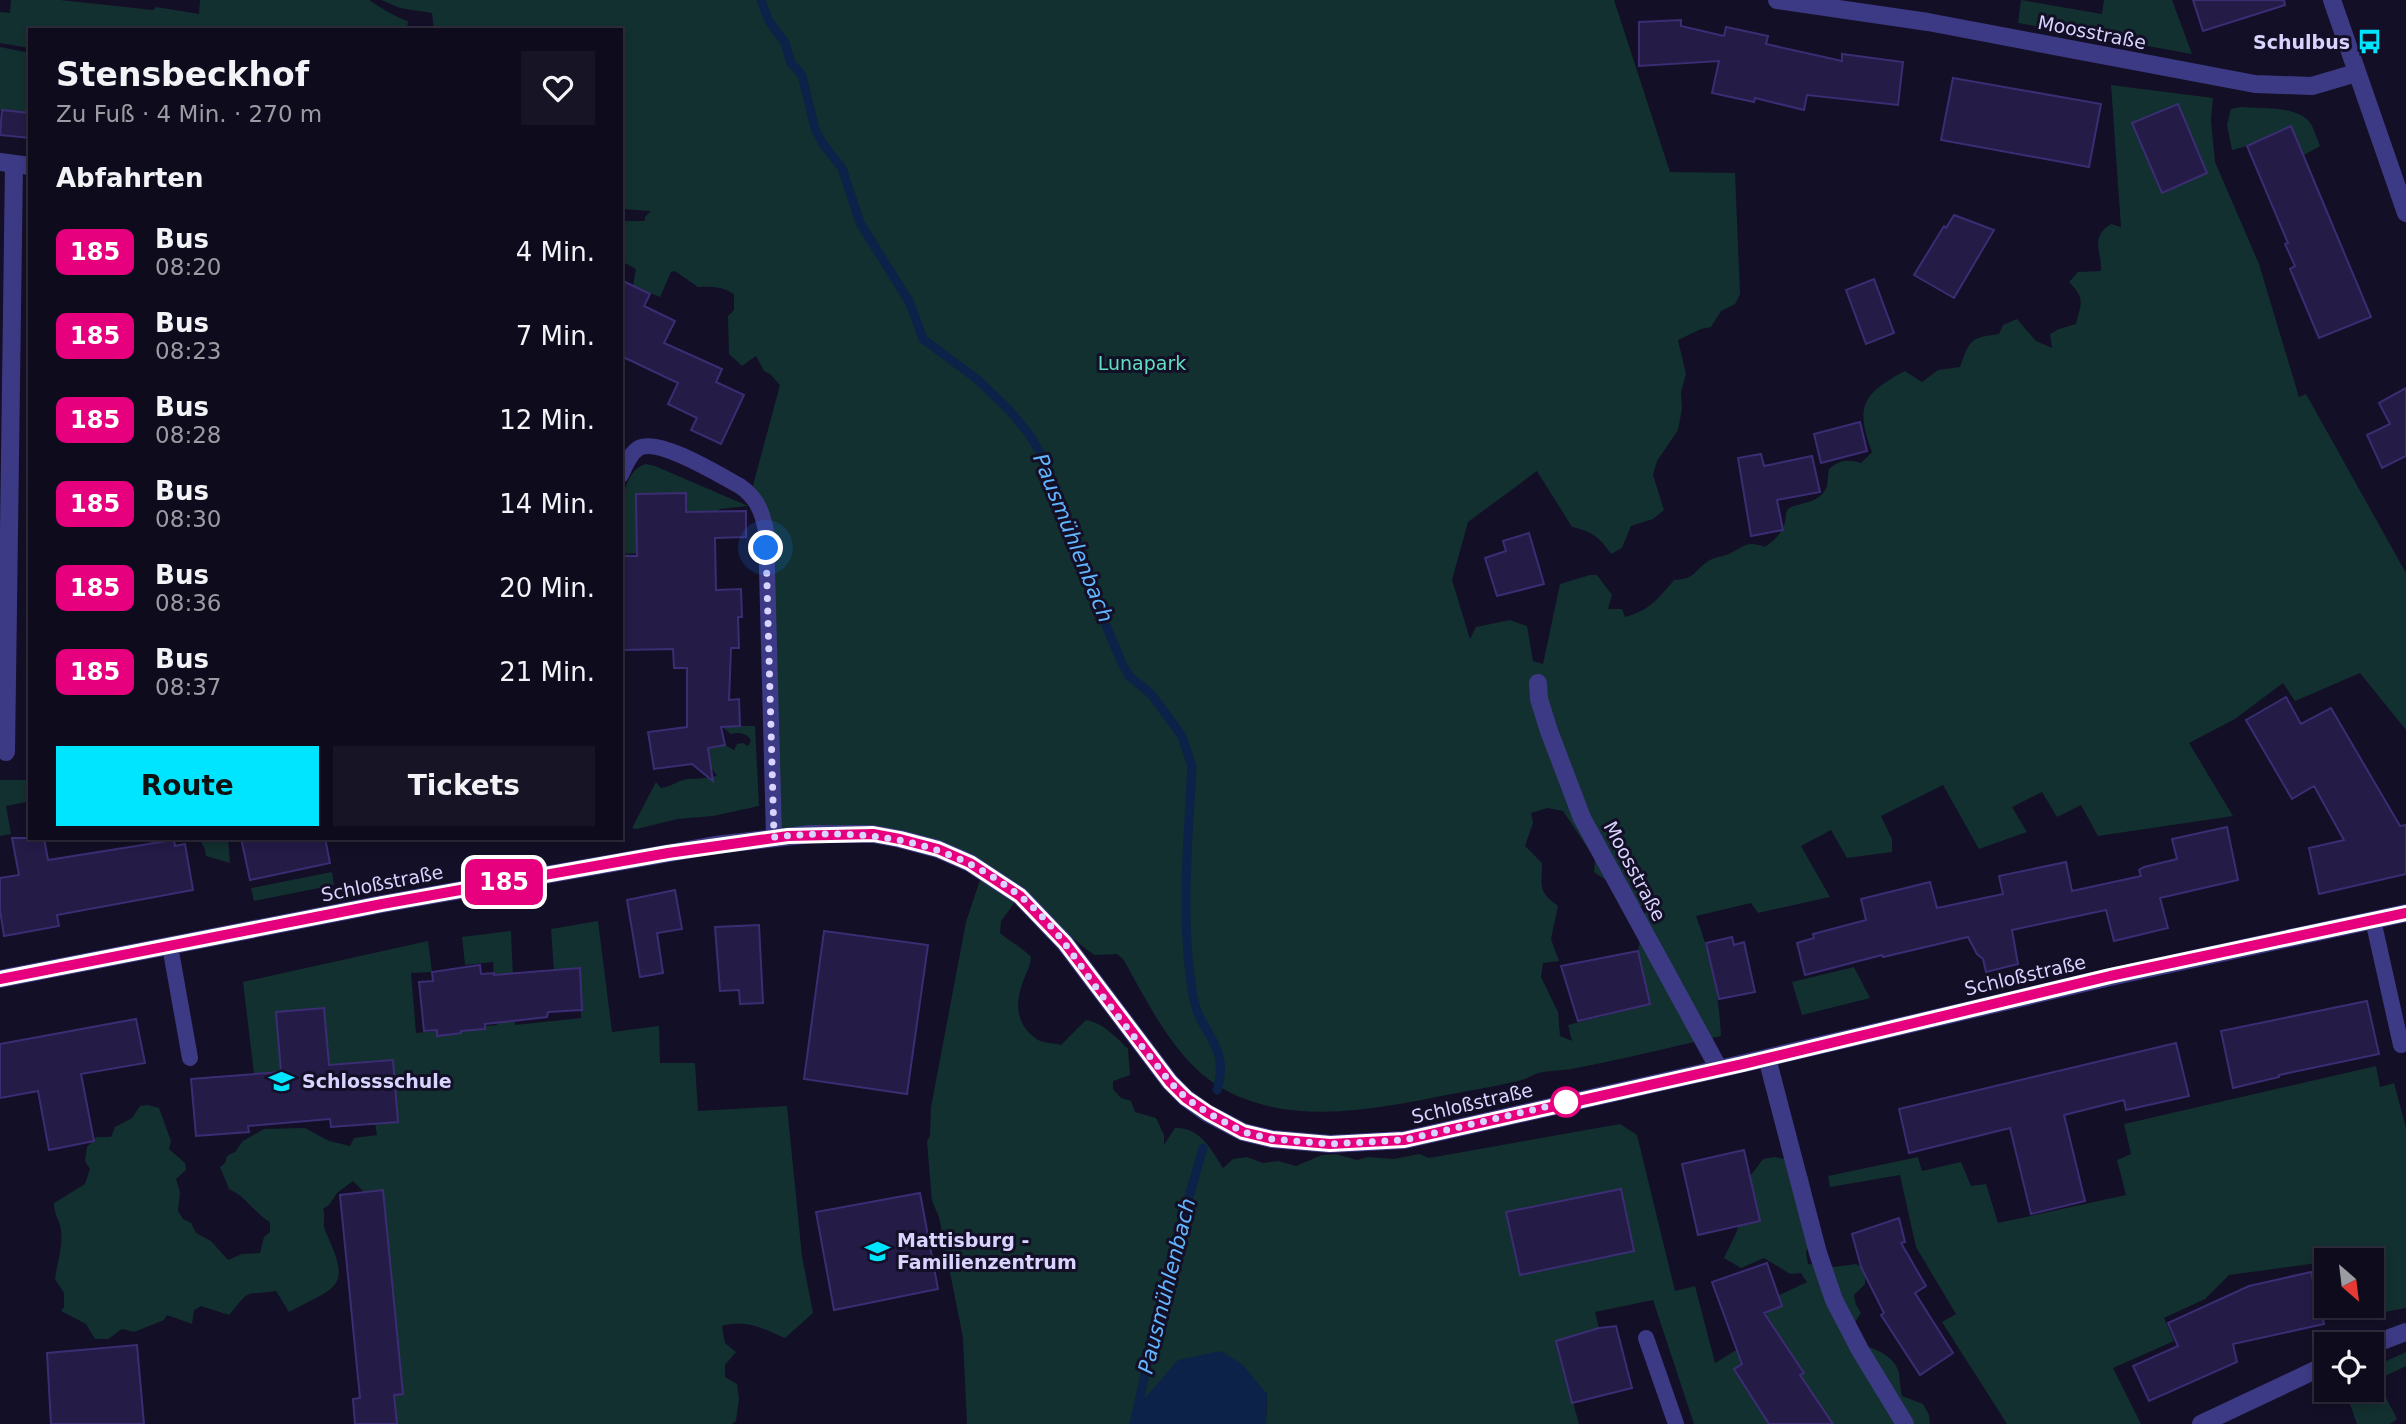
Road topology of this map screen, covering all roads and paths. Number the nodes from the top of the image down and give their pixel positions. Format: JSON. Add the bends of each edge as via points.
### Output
{"nodes":[{"id":1,"x":1777,"y":0,"type":"edge"},
{"id":2,"x":2336,"y":1,"type":"edge"},
{"id":3,"x":2356,"y":73,"type":"junction"},
{"id":4,"x":15,"y":164,"type":"edge"},
{"id":5,"x":2406,"y":213,"type":"edge"},
{"id":6,"x":623,"y":471,"type":"edge"},
{"id":7,"x":4,"y":530,"type":"edge"},
{"id":8,"x":1538,"y":683,"type":"dead end"},
{"id":9,"x":6,"y":752,"type":"dead end"},
{"id":10,"x":774,"y":837,"type":"junction"},
{"id":11,"x":2406,"y":913,"type":"edge"},
{"id":12,"x":2373,"y":920,"type":"junction"},
{"id":13,"x":170,"y":946,"type":"junction"},
{"id":14,"x":0,"y":979,"type":"edge"},
{"id":15,"x":2406,"y":1044,"type":"edge"},
{"id":16,"x":190,"y":1058,"type":"dead end"},
{"id":17,"x":1767,"y":1058,"type":"junction"},
{"id":18,"x":1718,"y":1069,"type":"junction"},
{"id":19,"x":2406,"y":1332,"type":"edge"},
{"id":20,"x":1646,"y":1338,"type":"dead end"},
{"id":21,"x":2384,"y":1340,"type":"edge"},
{"id":22,"x":2314,"y":1371,"type":"edge"},
{"id":23,"x":2211,"y":1422,"type":"edge"},
{"id":24,"x":1676,"y":1424,"type":"edge"},
{"id":25,"x":1905,"y":1424,"type":"edge"}],
"edges":[{"from":1,"to":3,"type":"street","name":"Moosstraße","via":[[1928,22],[2255,84],[2312,86]]},
{"from":2,"to":3,"type":"street"},
{"from":3,"to":5,"type":"street"},
{"from":4,"to":7,"type":"street"},
{"from":6,"to":10,"type":"lane","via":[[639,448],[664,448],[740,486],[751,494],[763,515]]},
{"from":7,"to":9,"type":"street"},
{"from":8,"to":18,"type":"street","name":"Moosstraße","via":[[1549,731],[1582,818]]},
{"from":10,"to":13,"type":"street","name":"Schloßstraße","via":[[575,869]]},
{"from":10,"to":18,"type":"street","name":"Schloßstraße","via":[[837,833],[900,839],[938,849],[999,881],[1035,909],[1065,943],[1170,1082],[1186,1098],[1243,1132],[1330,1144],[1404,1140]]},
{"from":11,"to":12,"type":"street","name":"Schloßstraße"},
{"from":12,"to":15,"type":"lane","via":[[2401,1045]]},
{"from":12,"to":17,"type":"street","name":"Schloßstraße","via":[[2110,976]]},
{"from":13,"to":14,"type":"street","name":"Schloßstraße"},
{"from":13,"to":16,"type":"lane"},
{"from":17,"to":18,"type":"street","name":"Schloßstraße"},
{"from":17,"to":25,"type":"street","via":[[1834,1300]]},
{"from":19,"to":21,"type":"street"},
{"from":20,"to":24,"type":"lane"},
{"from":22,"to":23,"type":"street"}]}
